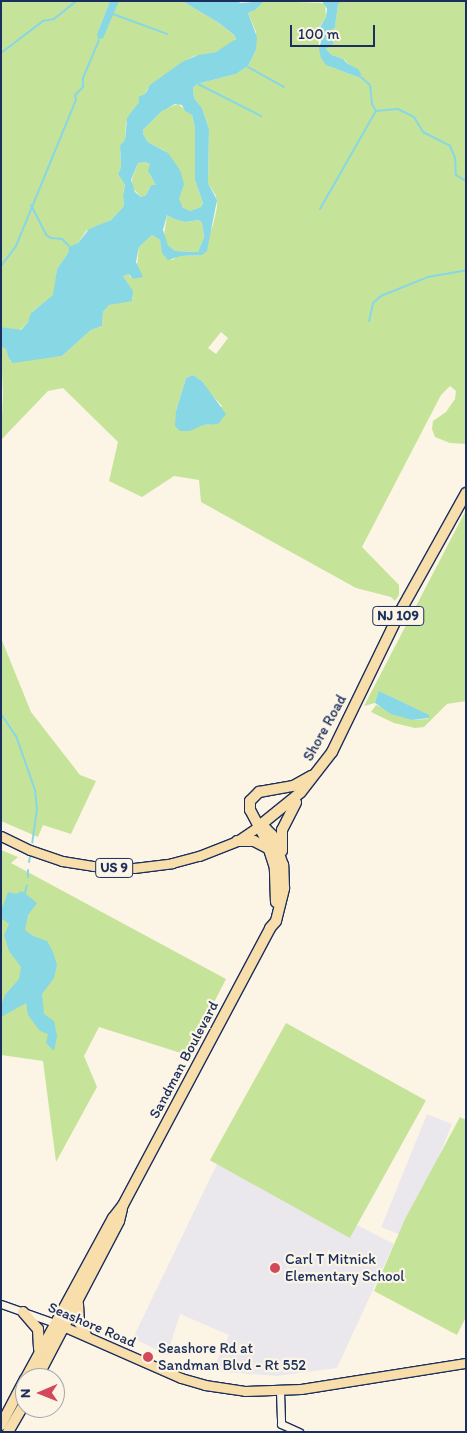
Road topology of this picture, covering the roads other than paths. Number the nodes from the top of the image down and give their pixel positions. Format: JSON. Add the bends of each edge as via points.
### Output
{"nodes":[{"id":1,"x":466,"y":493,"type":"edge"},
{"id":2,"x":316,"y":774,"type":"junction"},
{"id":3,"x":301,"y":792,"type":"junction"},
{"id":4,"x":258,"y":827,"type":"junction"},
{"id":5,"x":1,"y":836,"type":"edge"},
{"id":6,"x":237,"y":841,"type":"junction"},
{"id":7,"x":270,"y":850,"type":"junction"},
{"id":8,"x":283,"y":865,"type":"junction"},
{"id":9,"x":270,"y":928,"type":"junction"},
{"id":10,"x":123,"y":1205,"type":"junction"},
{"id":11,"x":78,"y":1300,"type":"junction"},
{"id":12,"x":1,"y":1304,"type":"edge"},
{"id":13,"x":23,"y":1312,"type":"junction"},
{"id":14,"x":60,"y":1325,"type":"junction"},
{"id":15,"x":86,"y":1335,"type":"junction"},
{"id":16,"x":39,"y":1352,"type":"junction"},
{"id":17,"x":466,"y":1363,"type":"edge"},
{"id":18,"x":31,"y":1368,"type":"edge"},
{"id":19,"x":42,"y":1368,"type":"edge"},
{"id":20,"x":280,"y":1391,"type":"junction"},
{"id":21,"x":15,"y":1399,"type":"edge"},
{"id":22,"x":16,"y":1418,"type":"edge"},
{"id":23,"x":1,"y":1426,"type":"edge"},
{"id":24,"x":8,"y":1432,"type":"edge"},
{"id":25,"x":299,"y":1432,"type":"edge"}],
"edges":[{"from":1,"to":2,"type":"highway","name":"Shore Road","number":"NJ 109","via":[[401,610],[336,744]]},
{"from":2,"to":3,"type":"highway","name":"Shore Road","number":"NJ 109"},
{"from":2,"to":4,"type":"highway","via":[[293,786],[255,794],[250,801],[250,810]]},
{"from":3,"to":4,"type":"highway","name":"Shore Road","number":"NJ 109"},
{"from":3,"to":8,"type":"highway","via":[[282,830]]},
{"from":4,"to":6,"type":"main road","name":"Shore Road","number":"US 9"},
{"from":4,"to":7,"type":"highway","name":"Sandman Boulevard"},
{"from":4,"to":8,"type":"highway","name":"Sandman Boulevard","via":[[272,835]]},
{"from":5,"to":6,"type":"main road","name":"Shore Road","number":"US 9","via":[[62,861],[113,868],[172,863]]},
{"from":6,"to":7,"type":"highway","via":[[254,841]]},
{"from":7,"to":9,"type":"highway","name":"Sandman Boulevard","via":[[277,883]]},
{"from":8,"to":9,"type":"highway","name":"Sandman Boulevard","via":[[283,896],[276,921]]},
{"from":9,"to":10,"type":"highway","name":"Sandman Boulevard"},
{"from":10,"to":11,"type":"highway","name":"Sandman Boulevard","via":[[119,1221]]},
{"from":10,"to":14,"type":"highway","name":"Sandman Boulevard","via":[[113,1218]]},
{"from":11,"to":14,"type":"highway","name":"Sandman Boulevard"},
{"from":11,"to":15,"type":"highway","via":[[78,1319]]},
{"from":12,"to":13,"type":"street","name":"Seashore Road"},
{"from":13,"to":14,"type":"street","name":"Seashore Road"},
{"from":13,"to":16,"type":"highway","via":[[38,1329]]},
{"from":14,"to":15,"type":"main road","name":"Seashore Road"},
{"from":14,"to":16,"type":"highway","name":"Sandman Boulevard"},
{"from":14,"to":19,"type":"highway","name":"Sandman Boulevard"},
{"from":15,"to":20,"type":"main road","name":"Seashore Road","via":[[181,1378],[223,1388]]},
{"from":16,"to":18,"type":"highway","name":"Sandman Boulevard"},
{"from":17,"to":20,"type":"main road","name":"Seashore Road"},
{"from":20,"to":25,"type":"street","via":[[281,1424]]},
{"from":21,"to":23,"type":"highway","name":"Sandman Boulevard"},
{"from":22,"to":24,"type":"highway"}]}
